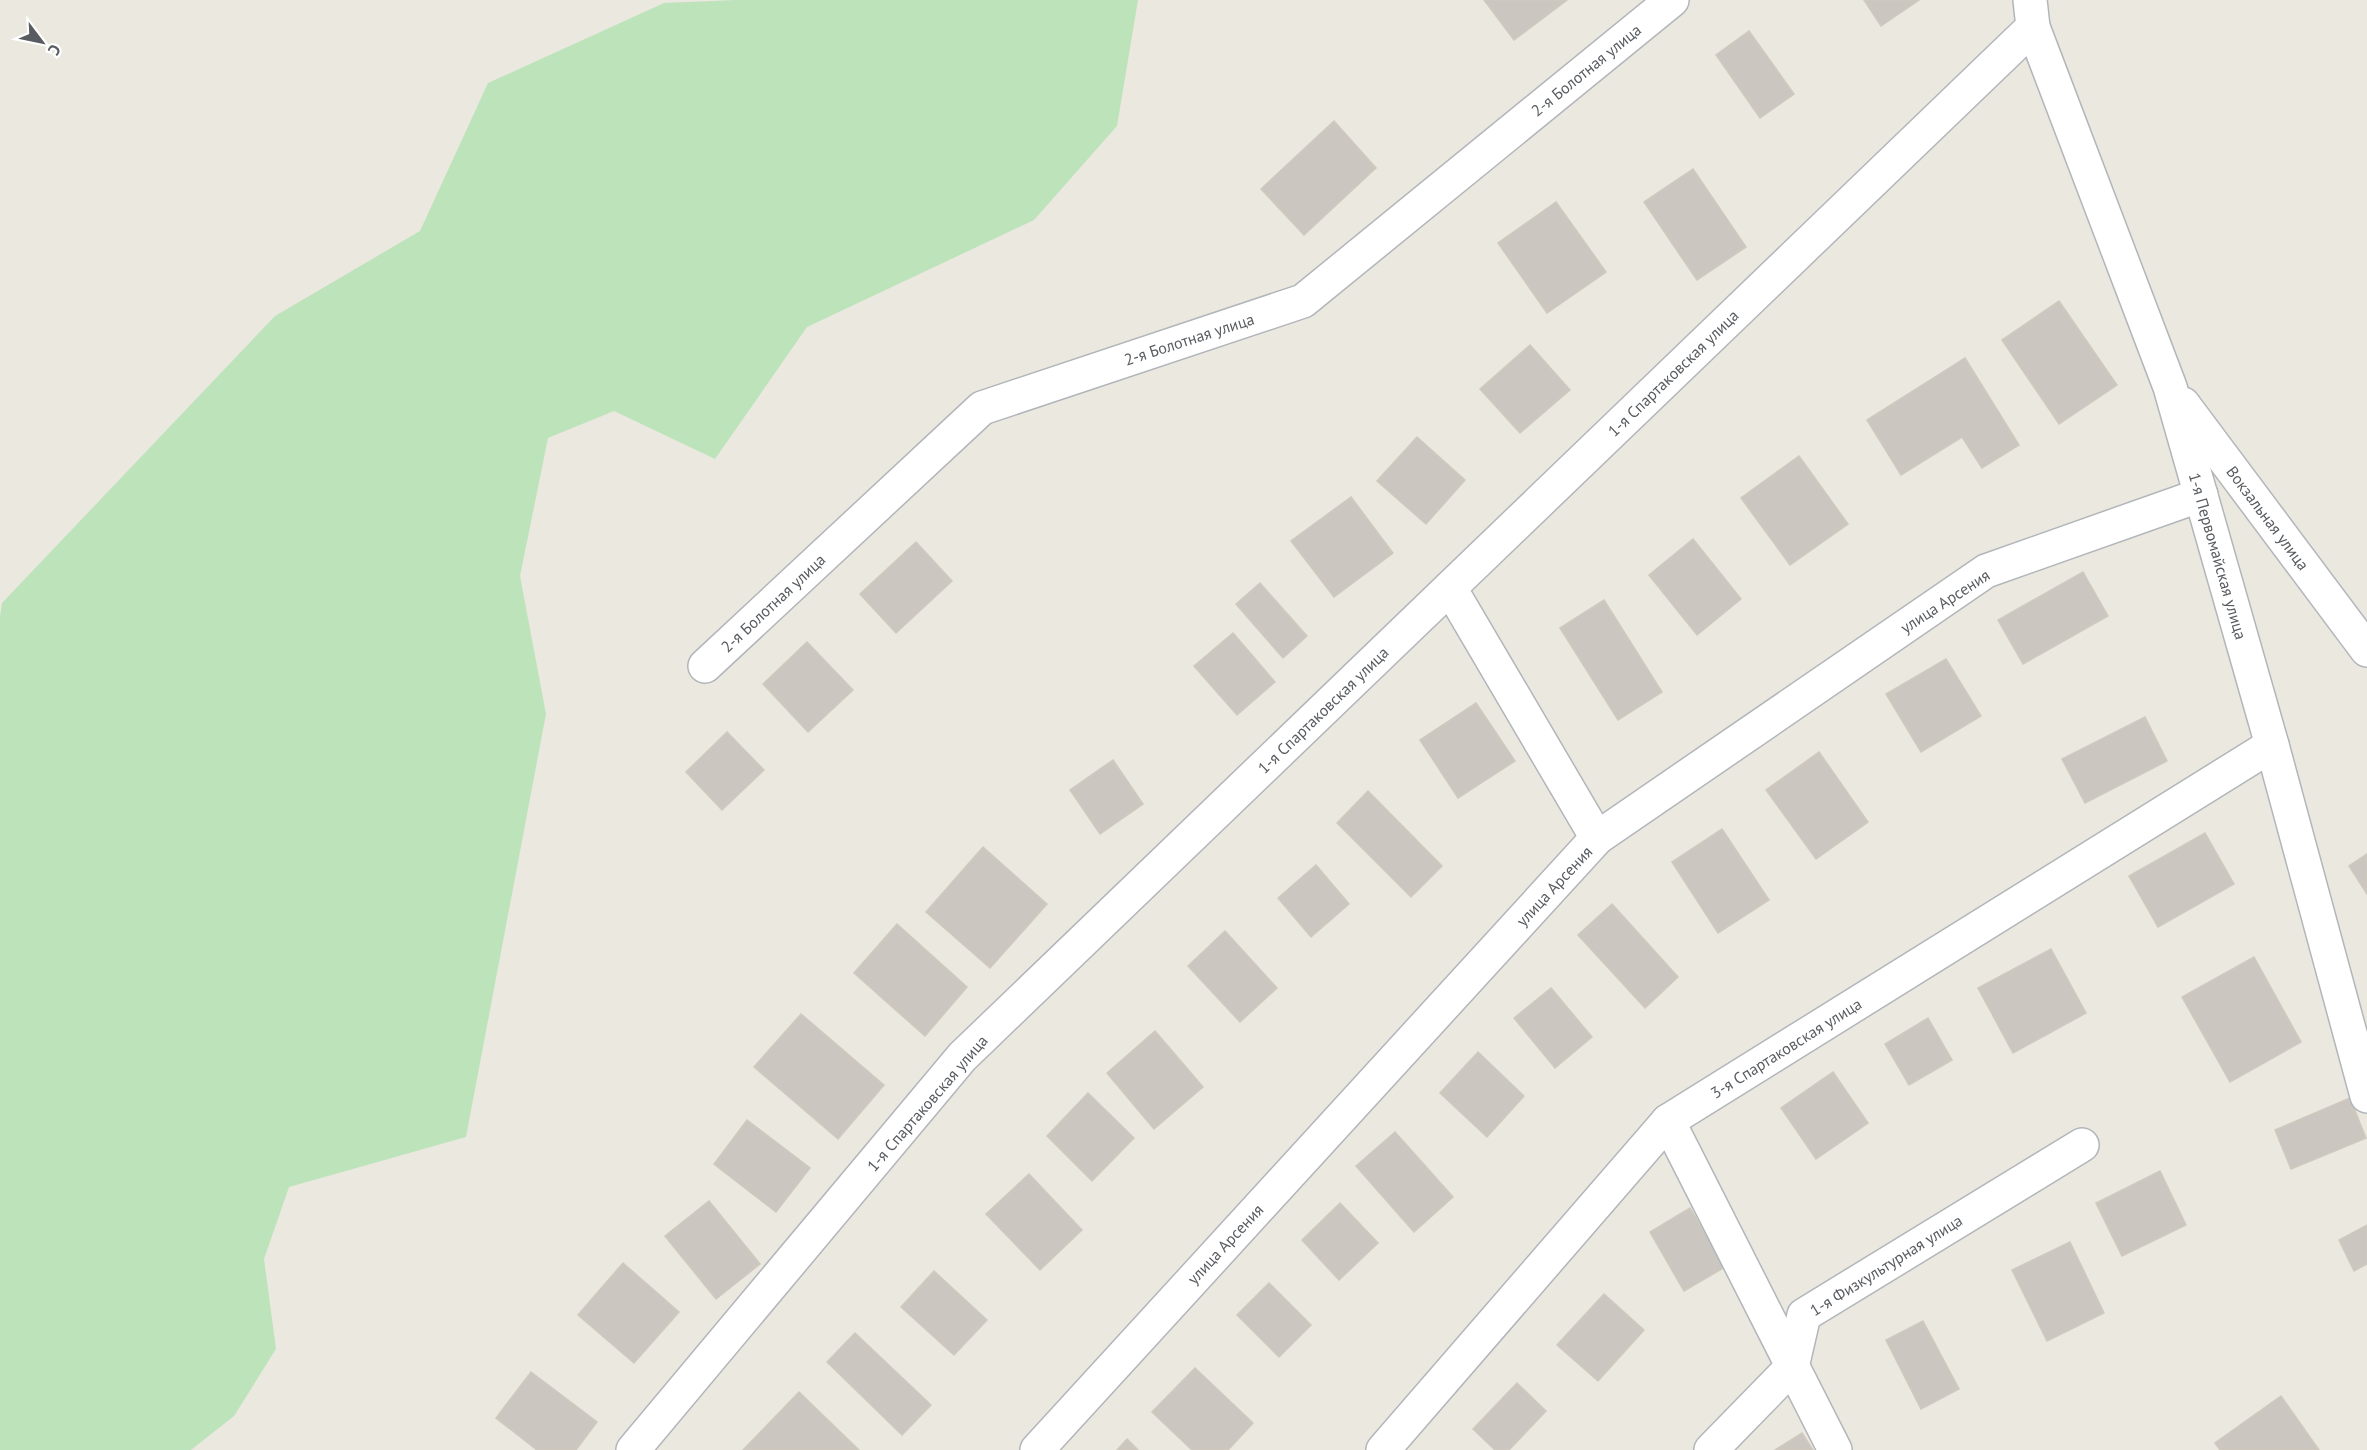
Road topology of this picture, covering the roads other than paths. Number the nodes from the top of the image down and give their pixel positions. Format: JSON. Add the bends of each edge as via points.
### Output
{"nodes":[{"id":1,"x":1672,"y":0,"type":"edge"},
{"id":2,"x":1635,"y":11,"type":"edge"},
{"id":3,"x":2032,"y":13,"type":"edge"},
{"id":4,"x":2170,"y":387,"type":"junction"},
{"id":5,"x":2201,"y":495,"type":"junction"},
{"id":6,"x":1450,"y":588,"type":"junction"},
{"id":7,"x":2367,"y":650,"type":"edge"},
{"id":8,"x":705,"y":666,"type":"dead end"},
{"id":9,"x":2272,"y":745,"type":"junction"},
{"id":10,"x":1597,"y":838,"type":"junction"},
{"id":11,"x":2367,"y":1096,"type":"edge"},
{"id":12,"x":1668,"y":1121,"type":"junction"},
{"id":13,"x":2082,"y":1145,"type":"dead end"},
{"id":14,"x":1792,"y":1367,"type":"junction"},
{"id":15,"x":633,"y":1450,"type":"edge"},
{"id":16,"x":1036,"y":1450,"type":"edge"},
{"id":17,"x":1383,"y":1450,"type":"edge"},
{"id":18,"x":1711,"y":1450,"type":"edge"},
{"id":19,"x":1835,"y":1450,"type":"edge"}],
"edges":[{"from":1,"to":2,"type":"street","name":"2-я Болотная улица"},
{"from":2,"to":8,"type":"street","name":"2-я Болотная улица","via":[[1303,301],[982,408]]},
{"from":3,"to":4,"type":"street","name":"1-я Первомайская улица"},
{"from":3,"to":6,"type":"street","name":"1-я Спартаковская улица"},
{"from":4,"to":5,"type":"street","name":"1-я Первомайская улица"},
{"from":4,"to":7,"type":"street","name":"Вокзальная улица"},
{"from":5,"to":9,"type":"street","name":"1-я Первомайская улица"},
{"from":5,"to":10,"type":"street","name":"улица Арсения","via":[[1986,571]]},
{"from":6,"to":10,"type":"street"},
{"from":6,"to":15,"type":"street","name":"1-я Спартаковская улица","via":[[962,1057]]},
{"from":9,"to":11,"type":"street","name":"1-я Первомайская улица"},
{"from":9,"to":12,"type":"street","name":"3-я Спартаковская улица"},
{"from":10,"to":16,"type":"street","name":"улица Арсения"},
{"from":12,"to":14,"type":"street"},
{"from":12,"to":17,"type":"street","name":"3-я Спартаковская улица"},
{"from":13,"to":14,"type":"street","name":"1-я Физкультурная улица","via":[[1804,1315]]},
{"from":14,"to":18,"type":"street"},
{"from":14,"to":19,"type":"street"}]}
